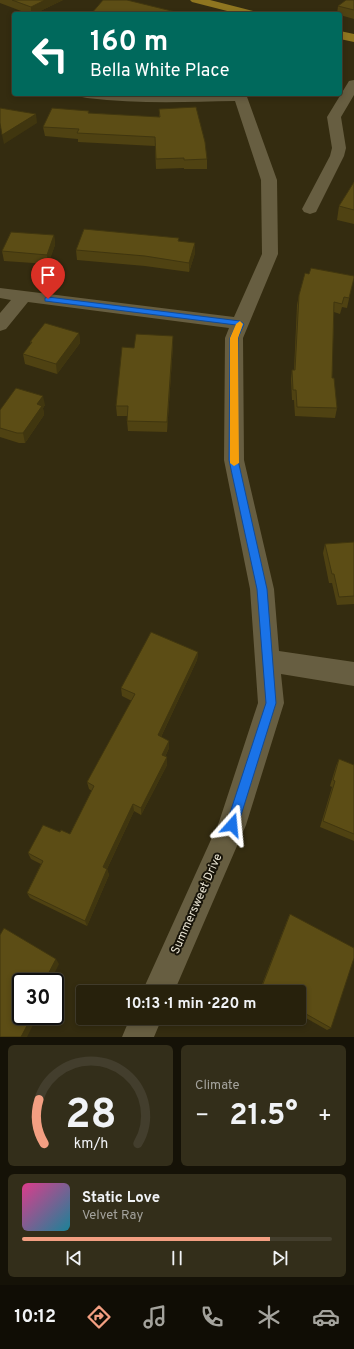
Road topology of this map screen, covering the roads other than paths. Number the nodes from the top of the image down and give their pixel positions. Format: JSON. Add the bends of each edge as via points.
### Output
{"nodes":[{"id":1,"x":196,"y":0,"type":"edge"},
{"id":2,"x":245,"y":12,"type":"edge"},
{"id":3,"x":342,"y":35,"type":"edge"},
{"id":4,"x":354,"y":38,"type":"edge"},
{"id":5,"x":354,"y":84,"type":"edge"},
{"id":6,"x":102,"y":96,"type":"edge"},
{"id":7,"x":218,"y":96,"type":"edge"},
{"id":8,"x":239,"y":96,"type":"edge"},
{"id":9,"x":310,"y":209,"type":"dead end"},
{"id":10,"x":0,"y":293,"type":"edge"},
{"id":11,"x":24,"y":297,"type":"junction"},
{"id":12,"x":240,"y":324,"type":"junction"},
{"id":13,"x":0,"y":325,"type":"edge"},
{"id":14,"x":268,"y":662,"type":"junction"},
{"id":15,"x":354,"y":674,"type":"edge"},
{"id":16,"x":161,"y":985,"type":"edge"},
{"id":17,"x":143,"y":1025,"type":"edge"},
{"id":18,"x":138,"y":1037,"type":"edge"}],
"edges":[{"from":1,"to":2,"type":"main road"},
{"from":3,"to":4,"type":"main road"},
{"from":5,"to":9,"type":"street","via":[[334,117],[339,148],[337,156]]},
{"from":6,"to":7,"type":"street","via":[[157,99]]},
{"from":8,"to":12,"type":"street","name":"Summersweet Drive","via":[[269,180],[270,240],[270,254]]},
{"from":10,"to":11,"type":"street"},
{"from":11,"to":12,"type":"street"},
{"from":11,"to":13,"type":"street"},
{"from":12,"to":14,"type":"street","name":"Summersweet Drive","via":[[234,338],[234,460],[262,589]]},
{"from":14,"to":15,"type":"street"},
{"from":14,"to":16,"type":"street","name":"Summersweet Drive","via":[[271,703],[232,825]]},
{"from":17,"to":18,"type":"street"}]}
